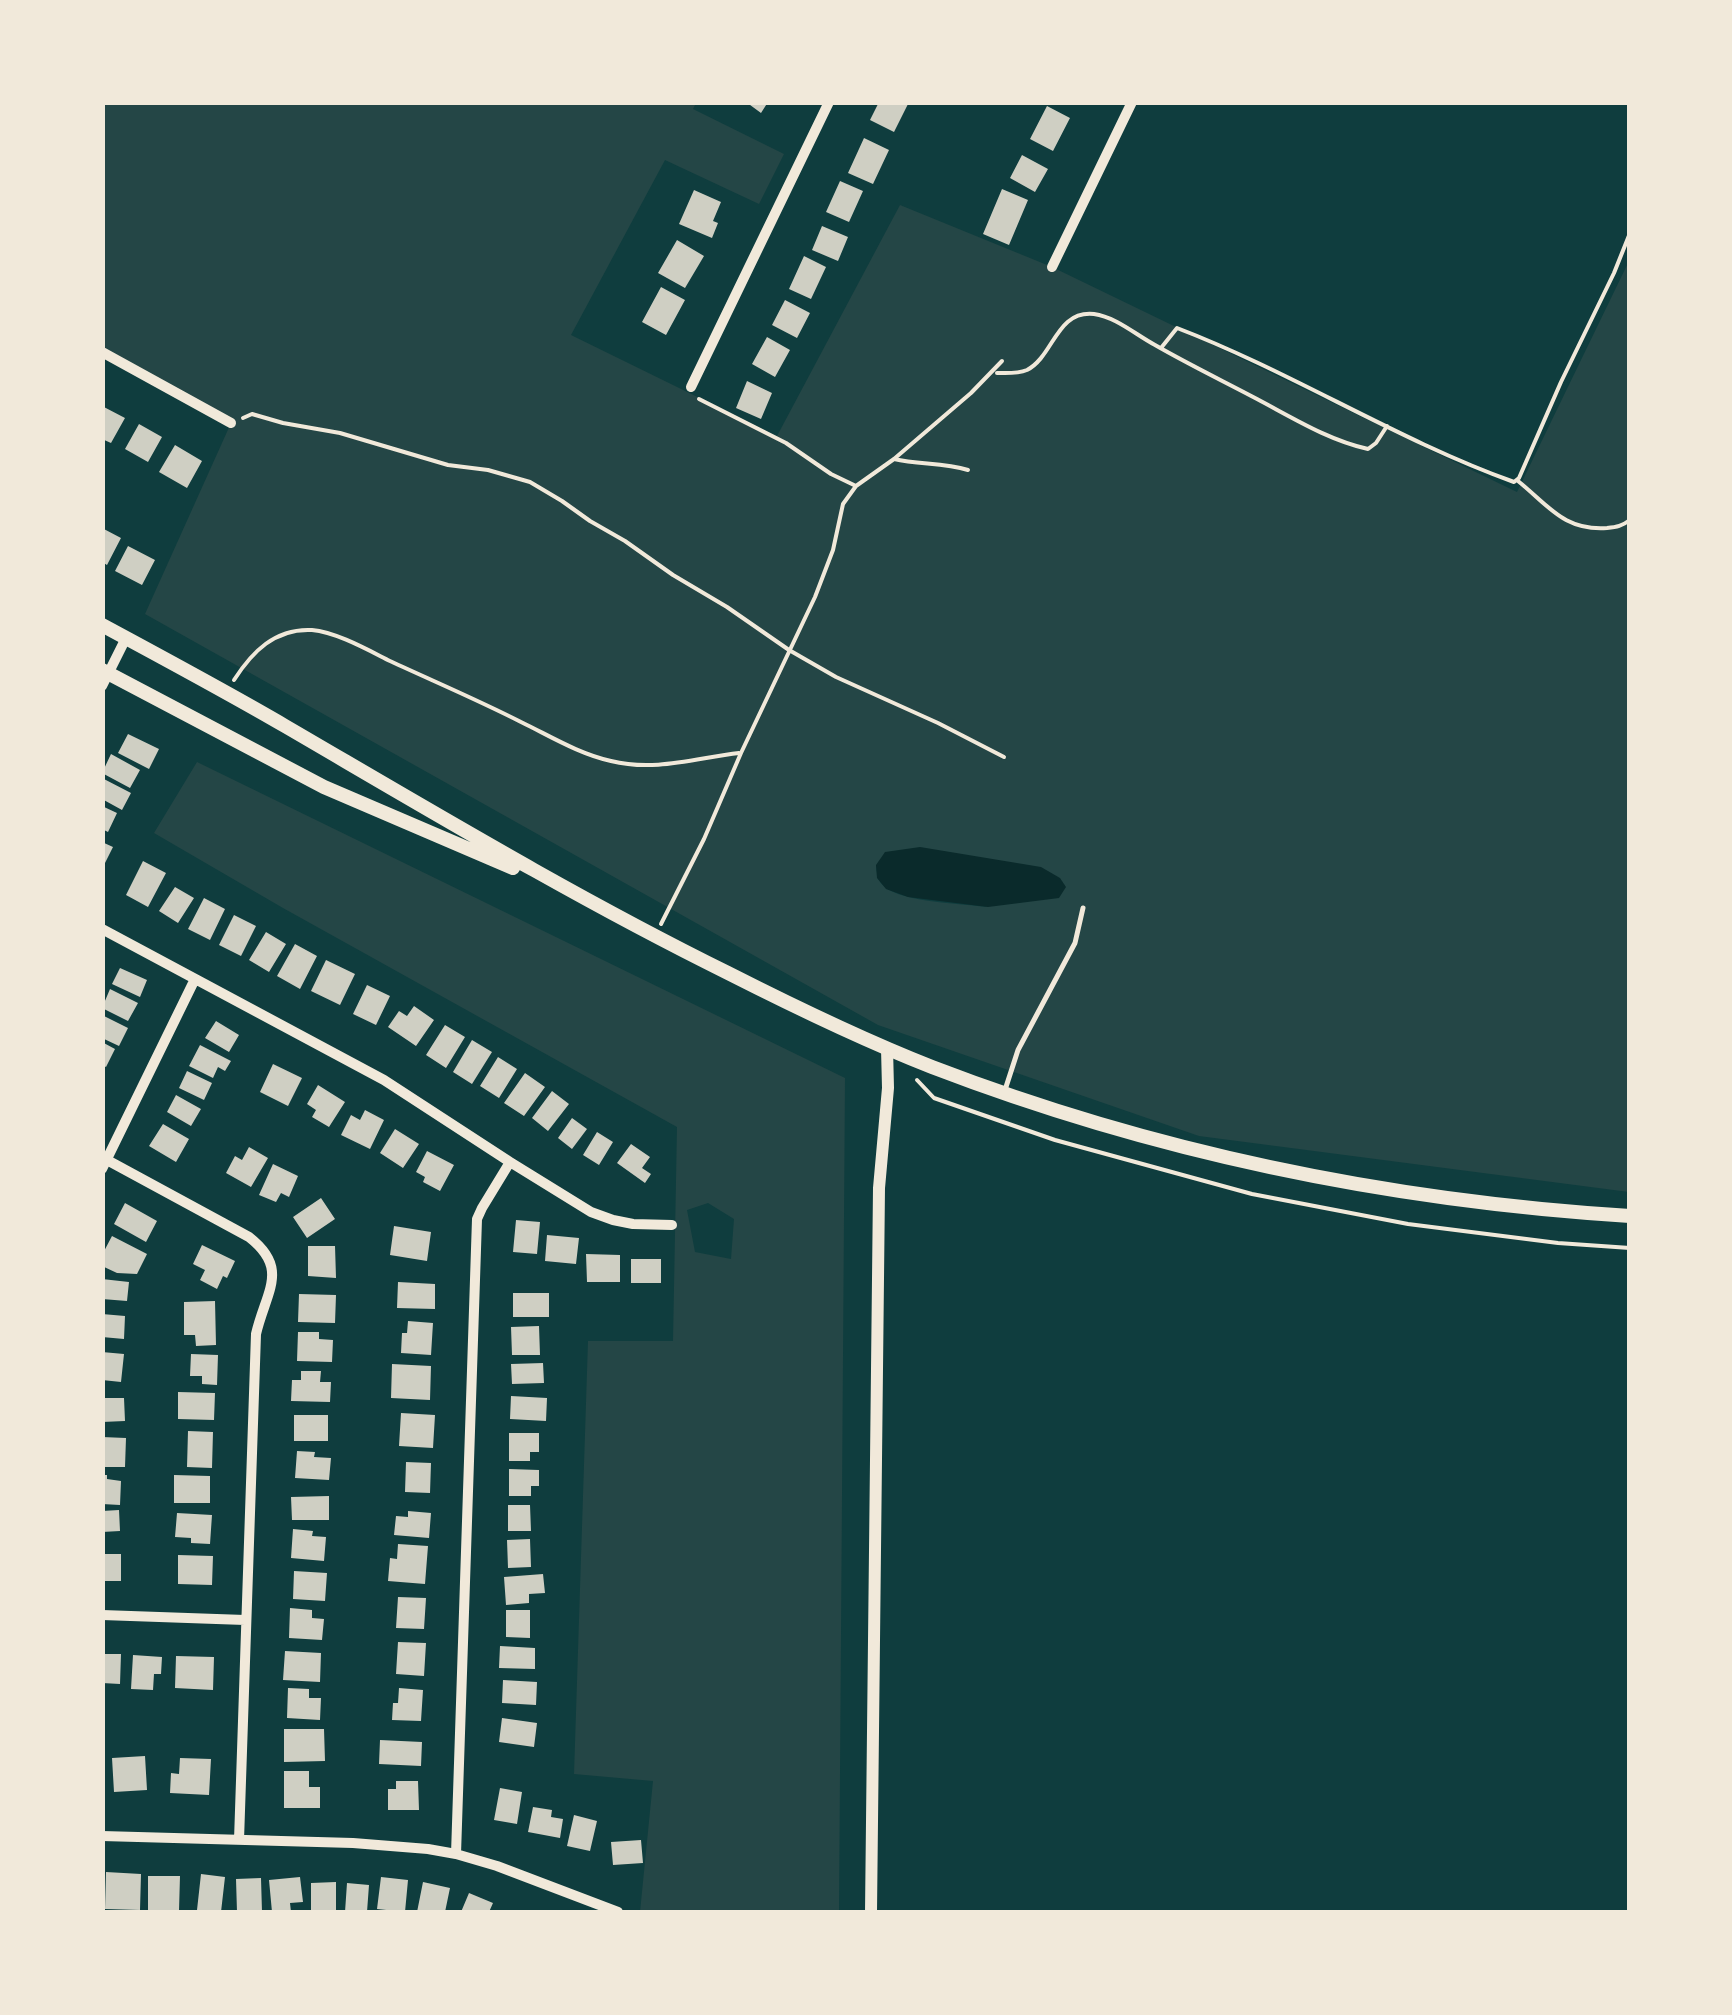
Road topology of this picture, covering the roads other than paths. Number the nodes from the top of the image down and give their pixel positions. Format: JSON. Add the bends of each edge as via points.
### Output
{"nodes":[{"id":1,"x":829,"y":102,"type":"edge"},
{"id":2,"x":1132,"y":102,"type":"edge"},
{"id":3,"x":1052,"y":267,"type":"dead end"},
{"id":4,"x":102,"y":352,"type":"edge"},
{"id":5,"x":691,"y":387,"type":"road end"},
{"id":6,"x":232,"y":422,"type":"road end"},
{"id":7,"x":102,"y":625,"type":"edge"},
{"id":8,"x":126,"y":638,"type":"junction"},
{"id":9,"x":105,"y":677,"type":"edge"},
{"id":10,"x":578,"y":896,"type":"junction"},
{"id":11,"x":1083,"y":908,"type":"dead end"},
{"id":12,"x":102,"y":929,"type":"edge"},
{"id":13,"x":195,"y":979,"type":"junction"},
{"id":14,"x":886,"y":1048,"type":"junction"},
{"id":15,"x":1004,"y":1093,"type":"junction"},
{"id":16,"x":510,"y":1162,"type":"junction"},
{"id":17,"x":105,"y":1165,"type":"edge"},
{"id":18,"x":1630,"y":1216,"type":"edge"},
{"id":19,"x":672,"y":1225,"type":"dead end"},
{"id":20,"x":102,"y":1615,"type":"edge"},
{"id":21,"x":246,"y":1620,"type":"junction"},
{"id":22,"x":102,"y":1836,"type":"edge"},
{"id":23,"x":239,"y":1840,"type":"junction"},
{"id":24,"x":456,"y":1854,"type":"junction"},
{"id":25,"x":618,"y":1912,"type":"edge"},
{"id":26,"x":872,"y":1912,"type":"edge"}],
"edges":[{"from":1,"to":5,"type":"street"},
{"from":2,"to":3,"type":"street"},
{"from":4,"to":6,"type":"street"},
{"from":7,"to":8,"type":"main road"},
{"from":8,"to":9,"type":"street"},
{"from":8,"to":10,"type":"main road"},
{"from":9,"to":10,"type":"main road","via":[[324,786]]},
{"from":10,"to":14,"type":"main road"},
{"from":11,"to":15,"type":"lane","via":[[1075,943],[1018,1050]]},
{"from":12,"to":13,"type":"street"},
{"from":13,"to":16,"type":"street","via":[[384,1080]]},
{"from":13,"to":17,"type":"street"},
{"from":14,"to":15,"type":"main road"},
{"from":14,"to":26,"type":"street"},
{"from":15,"to":18,"type":"main road","via":[[1124,1132],[1337,1182]]},
{"from":16,"to":19,"type":"street","via":[[591,1212],[634,1224]]},
{"from":16,"to":24,"type":"street","via":[[477,1219]]},
{"from":17,"to":21,"type":"street","via":[[249,1236],[273,1266],[256,1334]]},
{"from":20,"to":21,"type":"street"},
{"from":21,"to":23,"type":"street"},
{"from":22,"to":23,"type":"street"},
{"from":23,"to":24,"type":"street"},
{"from":24,"to":25,"type":"street"}]}
